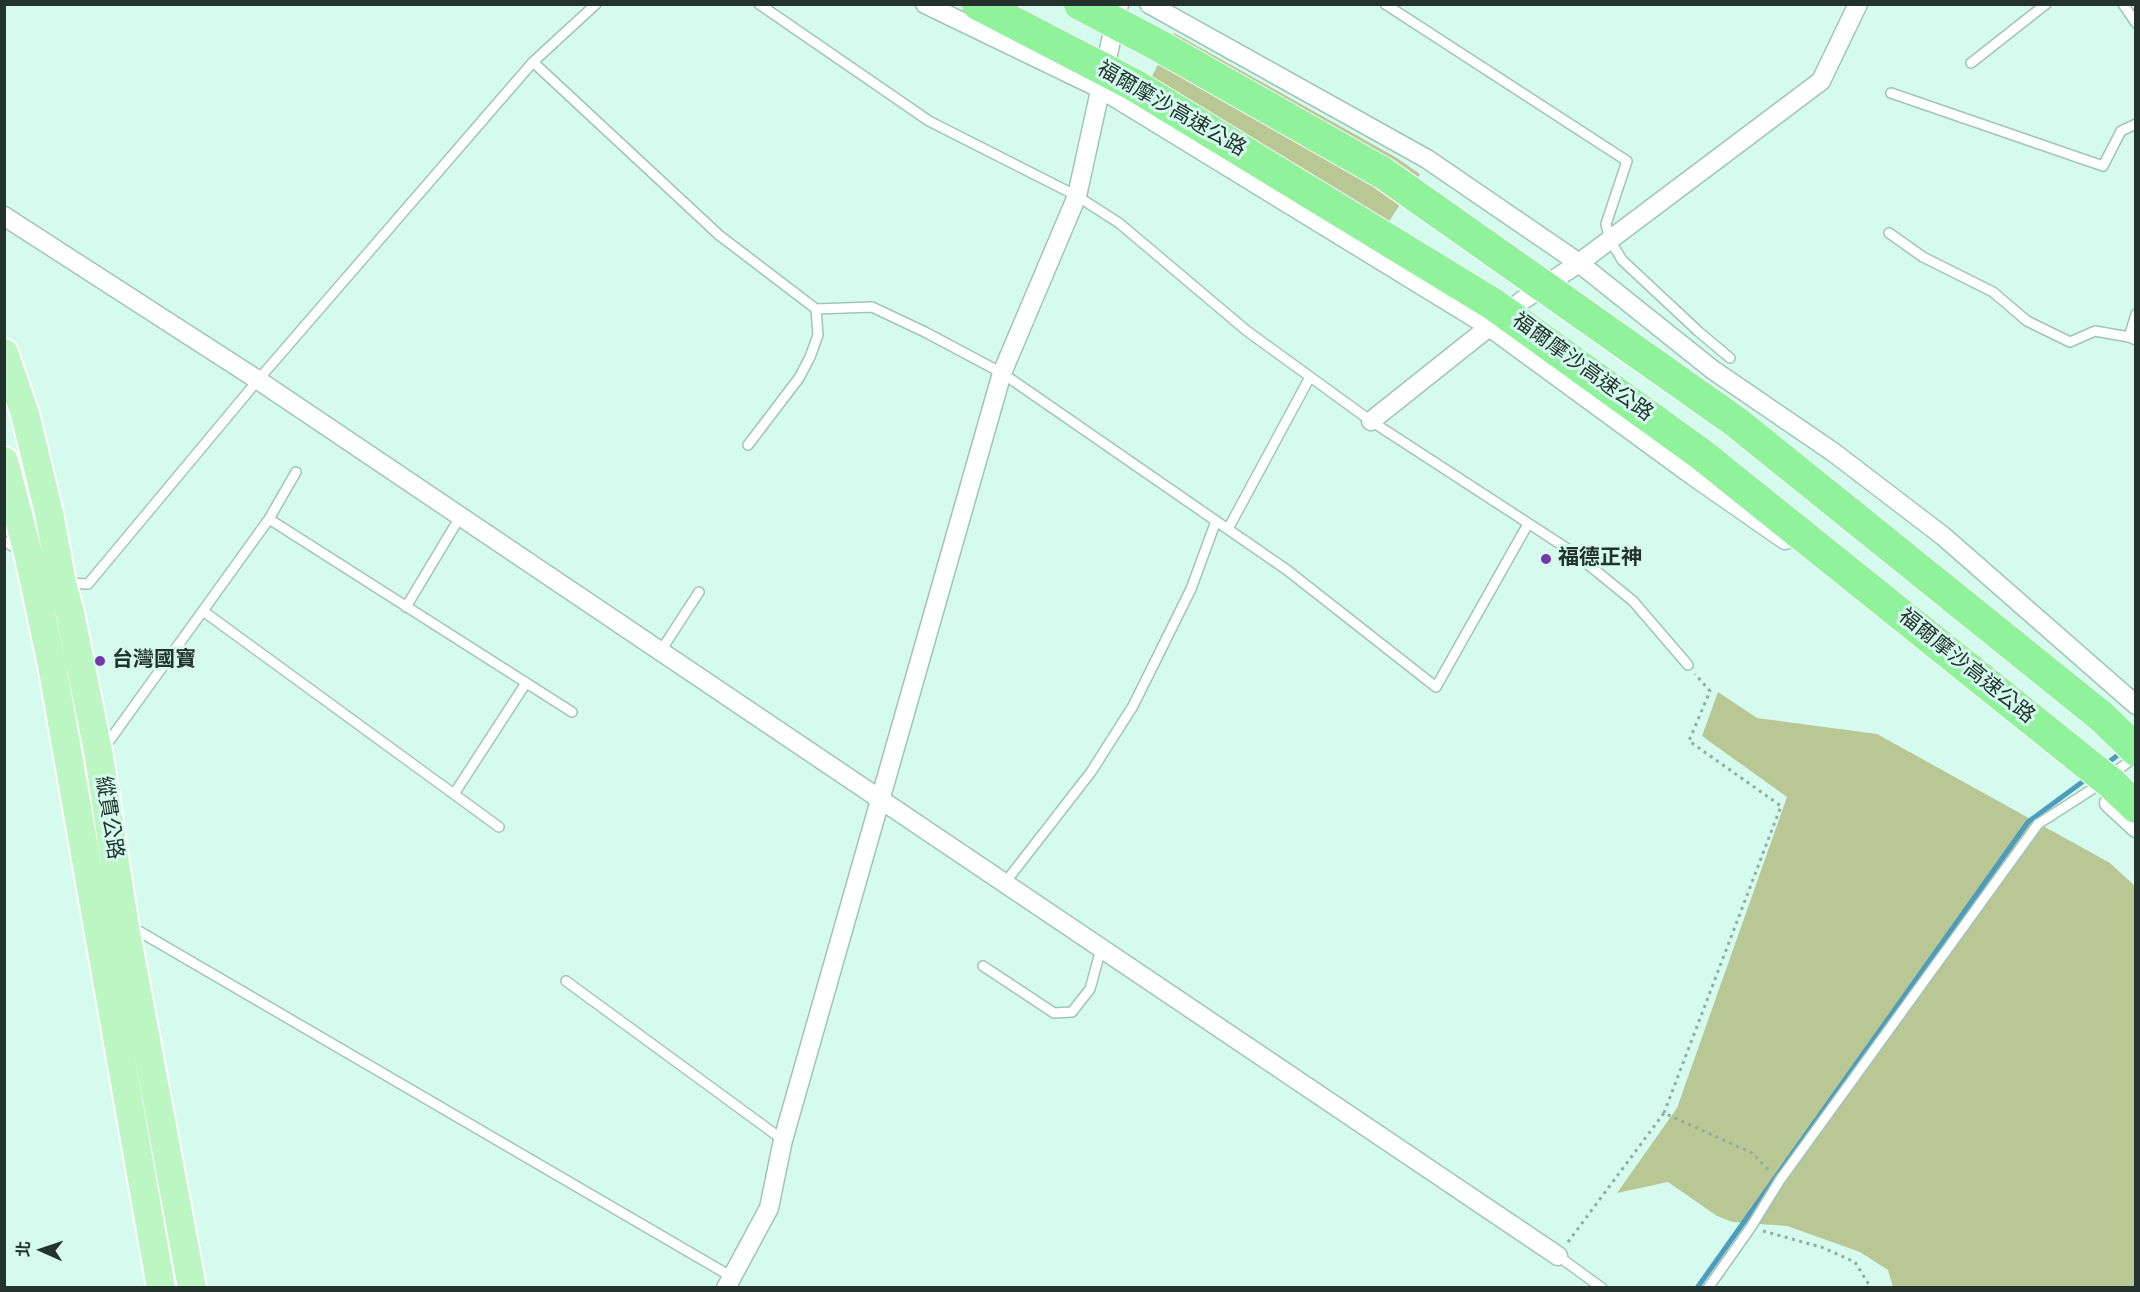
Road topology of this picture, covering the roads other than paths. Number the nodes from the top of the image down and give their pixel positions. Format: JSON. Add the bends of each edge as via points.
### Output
{"nodes":[{"id":1,"x":596,"y":4,"type":"edge"},
{"id":2,"x":759,"y":4,"type":"edge"},
{"id":3,"x":925,"y":4,"type":"edge"},
{"id":4,"x":978,"y":4,"type":"edge"},
{"id":5,"x":1080,"y":4,"type":"edge"},
{"id":6,"x":1119,"y":4,"type":"edge"},
{"id":7,"x":1149,"y":4,"type":"edge"},
{"id":8,"x":1385,"y":4,"type":"edge"},
{"id":9,"x":1858,"y":4,"type":"edge"},
{"id":10,"x":2046,"y":4,"type":"edge"},
{"id":11,"x":2123,"y":4,"type":"edge"},
{"id":12,"x":2136,"y":23,"type":"edge"},
{"id":13,"x":533,"y":62,"type":"junction"},
{"id":14,"x":1971,"y":63,"type":"dead end"},
{"id":15,"x":1101,"y":89,"type":"junction"},
{"id":16,"x":1891,"y":93,"type":"dead end"},
{"id":17,"x":2136,"y":124,"type":"edge"},
{"id":18,"x":1077,"y":196,"type":"junction"},
{"id":19,"x":4,"y":216,"type":"edge"},
{"id":20,"x":1889,"y":232,"type":"dead end"},
{"id":21,"x":1610,"y":240,"type":"junction"},
{"id":22,"x":1579,"y":263,"type":"junction"},
{"id":23,"x":816,"y":309,"type":"junction"},
{"id":24,"x":2136,"y":314,"type":"edge"},
{"id":25,"x":1488,"y":326,"type":"junction"},
{"id":26,"x":2132,"y":339,"type":"edge"},
{"id":27,"x":4,"y":353,"type":"edge"},
{"id":28,"x":1730,"y":358,"type":"dead end"},
{"id":29,"x":1002,"y":374,"type":"junction"},
{"id":30,"x":1310,"y":377,"type":"junction"},
{"id":31,"x":258,"y":380,"type":"junction"},
{"id":32,"x":1371,"y":421,"type":"junction"},
{"id":33,"x":748,"y":445,"type":"dead end"},
{"id":34,"x":4,"y":461,"type":"edge"},
{"id":35,"x":296,"y":472,"type":"dead end"},
{"id":36,"x":460,"y":517,"type":"junction"},
{"id":37,"x":269,"y":519,"type":"junction"},
{"id":38,"x":1216,"y":521,"type":"junction"},
{"id":39,"x":1528,"y":524,"type":"junction"},
{"id":40,"x":1228,"y":529,"type":"junction"},
{"id":41,"x":4,"y":541,"type":"edge"},
{"id":42,"x":44,"y":568,"type":"junction"},
{"id":43,"x":699,"y":592,"type":"dead end"},
{"id":44,"x":406,"y":607,"type":"junction"},
{"id":45,"x":203,"y":610,"type":"junction"},
{"id":46,"x":660,"y":652,"type":"junction"},
{"id":47,"x":1688,"y":665,"type":"road end"},
{"id":48,"x":526,"y":683,"type":"junction"},
{"id":49,"x":2134,"y":704,"type":"edge"},
{"id":50,"x":572,"y":712,"type":"dead end"},
{"id":51,"x":2136,"y":750,"type":"edge"},
{"id":52,"x":2136,"y":756,"type":"edge"},
{"id":53,"x":95,"y":759,"type":"junction"},
{"id":54,"x":2094,"y":788,"type":"junction"},
{"id":55,"x":454,"y":794,"type":"junction"},
{"id":56,"x":879,"y":800,"type":"junction"},
{"id":57,"x":2136,"y":807,"type":"edge"},
{"id":58,"x":499,"y":826,"type":"dead end"},
{"id":59,"x":2136,"y":828,"type":"edge"},
{"id":60,"x":1004,"y":884,"type":"junction"},
{"id":61,"x":124,"y":922,"type":"junction"},
{"id":62,"x":1101,"y":949,"type":"junction"},
{"id":63,"x":983,"y":966,"type":"dead end"},
{"id":64,"x":566,"y":981,"type":"dead end"},
{"id":65,"x":783,"y":1140,"type":"junction"},
{"id":66,"x":1558,"y":1256,"type":"joint"},
{"id":67,"x":729,"y":1282,"type":"edge"},
{"id":68,"x":161,"y":1287,"type":"edge"},
{"id":69,"x":192,"y":1287,"type":"edge"},
{"id":70,"x":1602,"y":1287,"type":"edge"},
{"id":71,"x":1708,"y":1287,"type":"edge"}],
"edges":[{"from":1,"to":13,"type":"lane"},
{"from":2,"to":18,"type":"lane","via":[[930,121]]},
{"from":3,"to":15,"type":"street"},
{"from":4,"to":57,"type":"highway","name":"福爾摩沙高速公路","bridge":true,"via":[[1134,85],[1493,304],[1701,454]]},
{"from":5,"to":51,"type":"highway","name":"福爾摩沙高速公路","bridge":true,"via":[[1383,173],[1736,422],[2102,717]]},
{"from":6,"to":15,"type":"street"},
{"from":7,"to":22,"type":"street","via":[[1427,159]]},
{"from":8,"to":21,"type":"lane","via":[[1627,161],[1606,224]]},
{"from":9,"to":21,"type":"street","via":[[1821,81]]},
{"from":10,"to":14,"type":"lane"},
{"from":11,"to":12,"type":"lane"},
{"from":13,"to":23,"type":"lane","via":[[719,236]]},
{"from":13,"to":31,"type":"lane"},
{"from":15,"to":18,"type":"street"},
{"from":15,"to":25,"type":"street"},
{"from":16,"to":17,"type":"lane","via":[[2103,166],[2121,130]]},
{"from":18,"to":29,"type":"street"},
{"from":18,"to":30,"type":"lane","via":[[1119,223],[1247,331]]},
{"from":19,"to":31,"type":"street"},
{"from":20,"to":26,"type":"lane","via":[[1923,257],[1993,292],[2027,321],[2070,342],[2095,331]]},
{"from":21,"to":22,"type":"street"},
{"from":21,"to":28,"type":"lane","via":[[1622,260]]},
{"from":22,"to":25,"type":"street"},
{"from":22,"to":49,"type":"street","via":[[1713,370],[1833,452],[1943,536]]},
{"from":23,"to":29,"type":"lane","via":[[872,307]]},
{"from":23,"to":33,"type":"lane","via":[[818,335],[805,367]]},
{"from":24,"to":26,"type":"lane"},
{"from":25,"to":32,"type":"street"},
{"from":25,"to":54,"type":"street","via":[[1829,570]]},
{"from":27,"to":42,"type":"main road","name":"縱貫公路","via":[[25,414],[49,513]]},
{"from":29,"to":38,"type":"lane"},
{"from":29,"to":56,"type":"street"},
{"from":30,"to":32,"type":"lane"},
{"from":30,"to":40,"type":"lane"},
{"from":31,"to":36,"type":"street"},
{"from":31,"to":42,"type":"lane","via":[[88,584]]},
{"from":32,"to":39,"type":"lane"},
{"from":34,"to":42,"type":"main road","name":"縱貫公路"},
{"from":35,"to":37,"type":"lane"},
{"from":36,"to":44,"type":"lane"},
{"from":36,"to":46,"type":"street"},
{"from":37,"to":44,"type":"lane"},
{"from":37,"to":45,"type":"lane"},
{"from":38,"to":40,"type":"lane"},
{"from":38,"to":60,"type":"lane","via":[[1191,589],[1133,706],[1091,772]]},
{"from":39,"to":40,"type":"lane","via":[[1436,687],[1287,570]]},
{"from":39,"to":47,"type":"lane","via":[[1574,553],[1633,601]]},
{"from":41,"to":42,"type":"lane"},
{"from":42,"to":53,"type":"main road","name":"縱貫公路","via":[[70,613]]},
{"from":42,"to":68,"type":"main road","name":"縱貫公路","via":[[52,665],[75,778]]},
{"from":43,"to":46,"type":"lane"},
{"from":44,"to":48,"type":"lane"},
{"from":45,"to":53,"type":"lane"},
{"from":45,"to":55,"type":"lane"},
{"from":46,"to":56,"type":"street"},
{"from":48,"to":50,"type":"lane"},
{"from":48,"to":55,"type":"lane"},
{"from":52,"to":54,"type":"lane"},
{"from":53,"to":61,"type":"main road","name":"縱貫公路"},
{"from":54,"to":59,"type":"street"},
{"from":54,"to":71,"type":"lane","via":[[2037,824],[1780,1180]]},
{"from":55,"to":58,"type":"lane"},
{"from":56,"to":60,"type":"street"},
{"from":56,"to":65,"type":"street"},
{"from":60,"to":62,"type":"street"},
{"from":61,"to":67,"type":"lane"},
{"from":61,"to":69,"type":"main road","name":"縱貫公路"},
{"from":62,"to":63,"type":"lane","via":[[1090,989],[1072,1012],[1054,1012]]},
{"from":62,"to":66,"type":"street"},
{"from":64,"to":65,"type":"lane"},
{"from":65,"to":67,"type":"street","via":[[769,1208]]},
{"from":66,"to":70,"type":"lane"}]}
